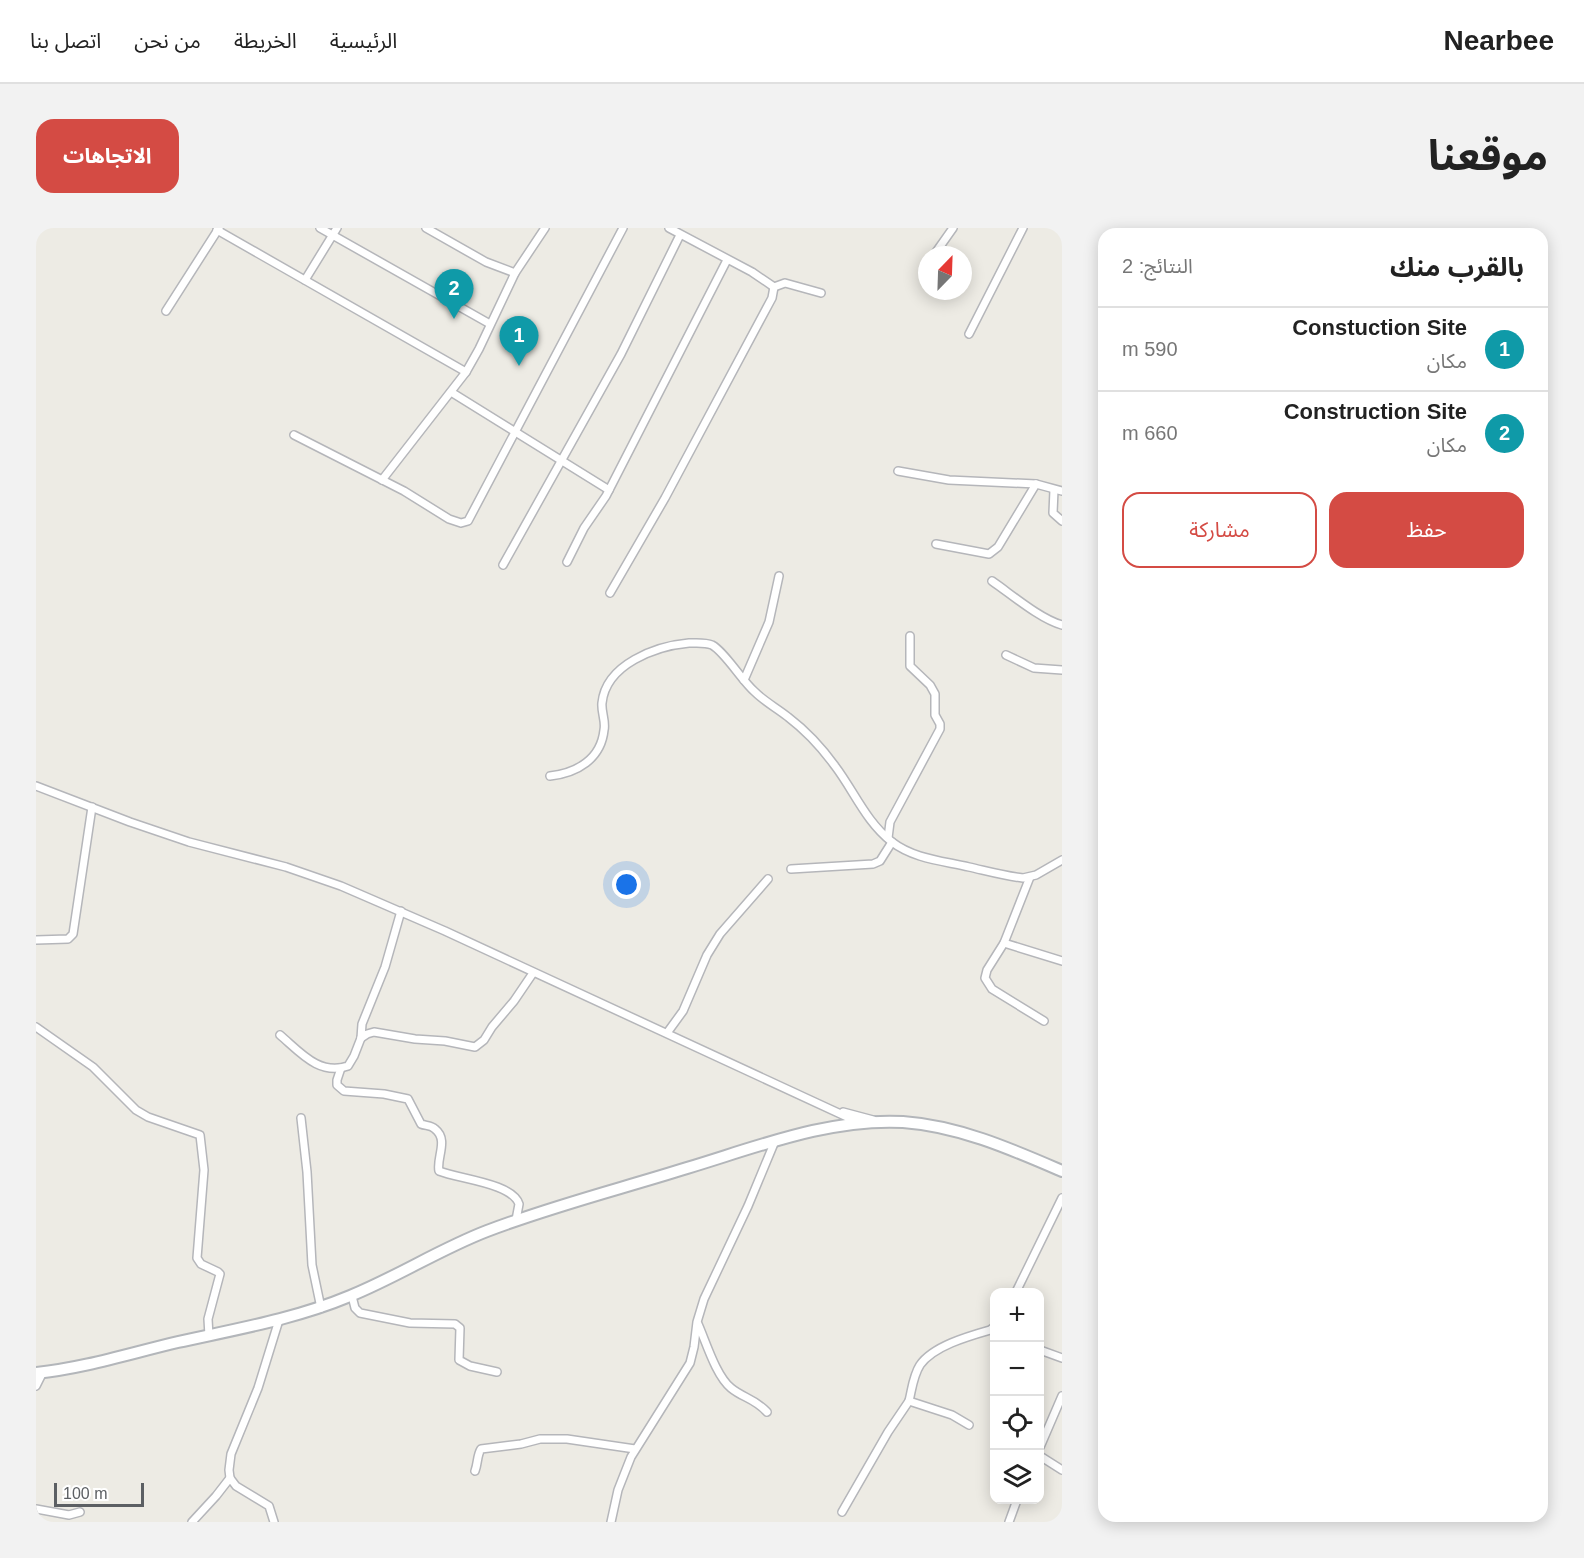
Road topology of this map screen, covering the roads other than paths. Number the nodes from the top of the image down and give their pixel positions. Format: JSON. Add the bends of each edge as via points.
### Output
{"nodes":[{"id":1,"x":320,"y":228,"type":"edge"},
{"id":2,"x":426,"y":228,"type":"edge"},
{"id":3,"x":545,"y":228,"type":"edge"},
{"id":4,"x":623,"y":228,"type":"edge"},
{"id":5,"x":669,"y":228,"type":"edge"},
{"id":6,"x":953,"y":228,"type":"edge"},
{"id":7,"x":1023,"y":228,"type":"edge"},
{"id":8,"x":218,"y":229,"type":"edge"},
{"id":9,"x":335,"y":231,"type":"edge"},
{"id":10,"x":680,"y":235,"type":"junction"},
{"id":11,"x":940,"y":246,"type":"edge"},
{"id":12,"x":728,"y":260,"type":"junction"},
{"id":13,"x":515,"y":273,"type":"junction"},
{"id":14,"x":305,"y":280,"type":"junction"},
{"id":15,"x":774,"y":287,"type":"junction"},
{"id":16,"x":821,"y":293,"type":"dead end"},
{"id":17,"x":166,"y":311,"type":"dead end"},
{"id":18,"x":490,"y":324,"type":"junction"},
{"id":19,"x":969,"y":334,"type":"dead end"},
{"id":20,"x":466,"y":372,"type":"junction"},
{"id":21,"x":451,"y":392,"type":"junction"},
{"id":22,"x":516,"y":431,"type":"junction"},
{"id":23,"x":294,"y":435,"type":"dead end"},
{"id":24,"x":562,"y":461,"type":"junction"},
{"id":25,"x":898,"y":471,"type":"dead end"},
{"id":26,"x":382,"y":480,"type":"junction"},
{"id":27,"x":1036,"y":484,"type":"junction"},
{"id":28,"x":609,"y":489,"type":"junction"},
{"id":29,"x":1058,"y":491,"type":"edge"},
{"id":30,"x":1062,"y":521,"type":"edge"},
{"id":31,"x":936,"y":543,"type":"dead end"},
{"id":32,"x":567,"y":562,"type":"dead end"},
{"id":33,"x":503,"y":565,"type":"dead end"},
{"id":34,"x":779,"y":576,"type":"dead end"},
{"id":35,"x":992,"y":581,"type":"dead end"},
{"id":36,"x":610,"y":593,"type":"dead end"},
{"id":37,"x":1062,"y":625,"type":"edge"},
{"id":38,"x":910,"y":636,"type":"dead end"},
{"id":39,"x":1006,"y":655,"type":"dead end"},
{"id":40,"x":1062,"y":670,"type":"edge"},
{"id":41,"x":744,"y":680,"type":"junction"},
{"id":42,"x":550,"y":776,"type":"dead end"},
{"id":43,"x":36,"y":786,"type":"edge"},
{"id":44,"x":92,"y":807,"type":"junction"},
{"id":45,"x":890,"y":840,"type":"junction"},
{"id":46,"x":1062,"y":860,"type":"edge"},
{"id":47,"x":791,"y":869,"type":"dead end"},
{"id":48,"x":1030,"y":877,"type":"junction"},
{"id":49,"x":768,"y":879,"type":"dead end"},
{"id":50,"x":401,"y":911,"type":"junction"},
{"id":51,"x":36,"y":940,"type":"edge"},
{"id":52,"x":1004,"y":943,"type":"junction"},
{"id":53,"x":1062,"y":961,"type":"edge"},
{"id":54,"x":533,"y":973,"type":"junction"},
{"id":55,"x":1044,"y":1021,"type":"dead end"},
{"id":56,"x":36,"y":1027,"type":"edge"},
{"id":57,"x":667,"y":1033,"type":"junction"},
{"id":58,"x":280,"y":1035,"type":"dead end"},
{"id":59,"x":362,"y":1038,"type":"junction"},
{"id":60,"x":341,"y":1068,"type":"junction"},
{"id":61,"x":838,"y":1112,"type":"junction"},
{"id":62,"x":301,"y":1118,"type":"dead end"},
{"id":63,"x":882,"y":1122,"type":"junction"},
{"id":64,"x":860,"y":1123,"type":"junction"},
{"id":65,"x":775,"y":1141,"type":"junction"},
{"id":66,"x":1062,"y":1171,"type":"edge"},
{"id":67,"x":1062,"y":1198,"type":"edge"},
{"id":68,"x":516,"y":1220,"type":"junction"},
{"id":69,"x":1018,"y":1288,"type":"edge"},
{"id":70,"x":352,"y":1296,"type":"junction"},
{"id":71,"x":321,"y":1308,"type":"junction"},
{"id":72,"x":279,"y":1320,"type":"junction"},
{"id":73,"x":697,"y":1322,"type":"junction"},
{"id":74,"x":990,"y":1330,"type":"edge"},
{"id":75,"x":209,"y":1336,"type":"junction"},
{"id":76,"x":1044,"y":1351,"type":"edge"},
{"id":77,"x":1062,"y":1358,"type":"edge"},
{"id":78,"x":40,"y":1372,"type":"edge"},
{"id":79,"x":497,"y":1372,"type":"dead end"},
{"id":80,"x":36,"y":1386,"type":"edge"},
{"id":81,"x":1062,"y":1396,"type":"edge"},
{"id":82,"x":909,"y":1401,"type":"junction"},
{"id":83,"x":767,"y":1412,"type":"dead end"},
{"id":84,"x":969,"y":1425,"type":"dead end"},
{"id":85,"x":1044,"y":1438,"type":"edge"},
{"id":86,"x":635,"y":1449,"type":"junction"},
{"id":87,"x":1044,"y":1459,"type":"edge"},
{"id":88,"x":1062,"y":1470,"type":"edge"},
{"id":89,"x":475,"y":1471,"type":"dead end"},
{"id":90,"x":230,"y":1478,"type":"junction"},
{"id":91,"x":1016,"y":1504,"type":"edge"},
{"id":92,"x":36,"y":1509,"type":"edge"},
{"id":93,"x":80,"y":1512,"type":"dead end"},
{"id":94,"x":842,"y":1512,"type":"dead end"},
{"id":95,"x":192,"y":1522,"type":"edge"},
{"id":96,"x":274,"y":1522,"type":"edge"},
{"id":97,"x":611,"y":1522,"type":"edge"},
{"id":98,"x":1009,"y":1522,"type":"edge"}],
"edges":[{"from":1,"to":9,"type":"street"},
{"from":2,"to":13,"type":"street","via":[[486,262]]},
{"from":3,"to":13,"type":"street"},
{"from":4,"to":22,"type":"street"},
{"from":5,"to":10,"type":"street"},
{"from":6,"to":11,"type":"street"},
{"from":7,"to":19,"type":"street"},
{"from":8,"to":14,"type":"street"},
{"from":8,"to":17,"type":"street"},
{"from":9,"to":14,"type":"street"},
{"from":9,"to":18,"type":"street"},
{"from":10,"to":12,"type":"street"},
{"from":10,"to":24,"type":"street"},
{"from":12,"to":15,"type":"street"},
{"from":12,"to":28,"type":"street"},
{"from":13,"to":18,"type":"street"},
{"from":14,"to":20,"type":"street"},
{"from":15,"to":16,"type":"street","via":[[785,283]]},
{"from":15,"to":36,"type":"street","via":[[772,298],[665,498]]},
{"from":18,"to":20,"type":"street"},
{"from":20,"to":21,"type":"street"},
{"from":21,"to":22,"type":"street"},
{"from":21,"to":26,"type":"street"},
{"from":22,"to":24,"type":"street"},
{"from":22,"to":26,"type":"street","via":[[468,521],[449,519]]},
{"from":23,"to":26,"type":"street"},
{"from":24,"to":28,"type":"street"},
{"from":24,"to":33,"type":"street"},
{"from":25,"to":27,"type":"street","via":[[949,480]]},
{"from":27,"to":29,"type":"street"},
{"from":27,"to":31,"type":"street","via":[[998,547],[989,554]]},
{"from":28,"to":32,"type":"street"},
{"from":29,"to":30,"type":"street","via":[[1053,513]]},
{"from":34,"to":41,"type":"street","via":[[770,622]]},
{"from":35,"to":37,"type":"street"},
{"from":38,"to":45,"type":"street","via":[[910,666],[935,694],[940,729],[890,822]]},
{"from":39,"to":40,"type":"street","via":[[1034,668]]},
{"from":41,"to":42,"type":"street","via":[[717,649],[704,643],[677,645],[626,664],[615,674],[605,694],[604,730],[599,747],[578,770]]},
{"from":41,"to":45,"type":"street","via":[[811,738],[835,766],[859,805]]},
{"from":43,"to":44,"type":"street"},
{"from":44,"to":50,"type":"street","via":[[189,842],[309,874]]},
{"from":44,"to":51,"type":"street","via":[[73,934],[64,940]]},
{"from":45,"to":47,"type":"street","via":[[880,861],[873,864]]},
{"from":45,"to":48,"type":"street","via":[[939,862]]},
{"from":46,"to":48,"type":"street"},
{"from":48,"to":52,"type":"street"},
{"from":49,"to":57,"type":"street","via":[[720,934],[683,1011]]},
{"from":50,"to":54,"type":"street"},
{"from":50,"to":59,"type":"street","via":[[385,967],[362,1024]]},
{"from":52,"to":53,"type":"street"},
{"from":52,"to":55,"type":"street","via":[[987,970],[986,982]]},
{"from":54,"to":57,"type":"street"},
{"from":54,"to":59,"type":"street","via":[[475,1047],[374,1032]]},
{"from":56,"to":75,"type":"street","via":[[93,1066],[135,1110],[200,1135],[204,1174],[197,1258],[220,1274],[208,1319]]},
{"from":57,"to":61,"type":"street"},
{"from":58,"to":60,"type":"street","via":[[320,1067]]},
{"from":59,"to":60,"type":"street","via":[[348,1066]]},
{"from":60,"to":68,"type":"street","via":[[337,1085],[344,1091],[408,1099],[421,1124],[440,1134],[439,1171],[512,1192],[519,1204]]},
{"from":61,"to":63,"type":"street"},
{"from":61,"to":64,"type":"street"},
{"from":62,"to":71,"type":"street","via":[[312,1265]]},
{"from":63,"to":64,"type":"street"},
{"from":63,"to":66,"type":"street","via":[[923,1124],[969,1134]]},
{"from":64,"to":65,"type":"street"},
{"from":65,"to":68,"type":"street"},
{"from":65,"to":73,"type":"street"},
{"from":67,"to":69,"type":"street"},
{"from":68,"to":70,"type":"street"},
{"from":70,"to":71,"type":"street"},
{"from":70,"to":79,"type":"street","via":[[360,1313],[410,1323],[455,1324],[460,1328],[459,1360]]},
{"from":71,"to":72,"type":"street"},
{"from":72,"to":75,"type":"street"},
{"from":72,"to":90,"type":"street","via":[[258,1388],[231,1454]]},
{"from":73,"to":83,"type":"street","via":[[723,1380]]},
{"from":73,"to":86,"type":"street","via":[[690,1363]]},
{"from":74,"to":82,"type":"street","via":[[959,1339],[921,1364]]},
{"from":75,"to":78,"type":"street","via":[[78,1368]]},
{"from":76,"to":77,"type":"street"},
{"from":78,"to":80,"type":"street"},
{"from":81,"to":85,"type":"street"},
{"from":82,"to":84,"type":"street"},
{"from":82,"to":94,"type":"street"},
{"from":86,"to":89,"type":"street","via":[[540,1439],[482,1449]]},
{"from":86,"to":97,"type":"street","via":[[618,1490]]},
{"from":87,"to":88,"type":"street"},
{"from":90,"to":95,"type":"street"},
{"from":90,"to":96,"type":"street","via":[[269,1506]]},
{"from":91,"to":98,"type":"street"},
{"from":92,"to":93,"type":"street","via":[[69,1515]]}]}
